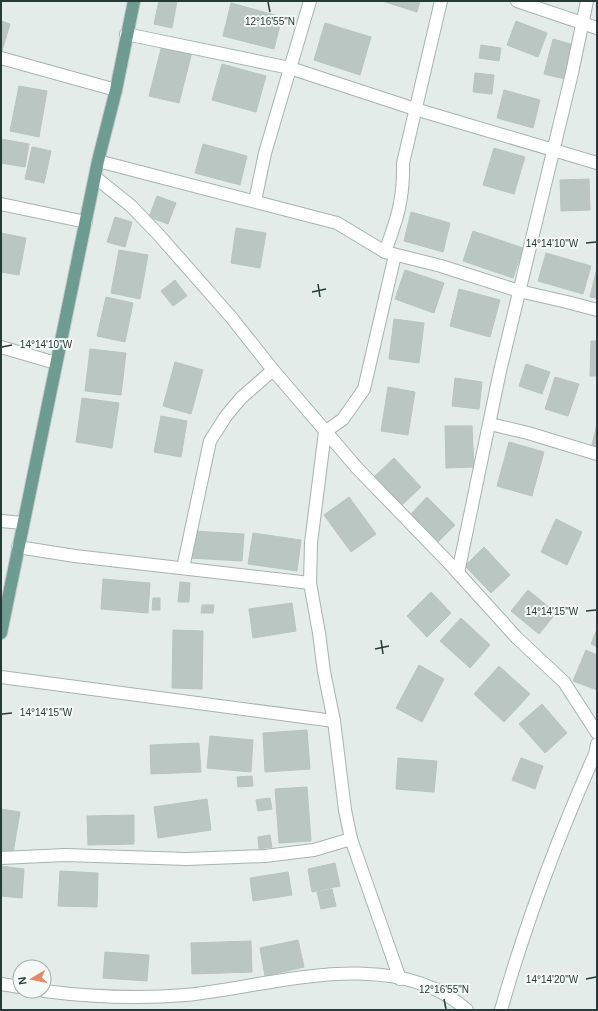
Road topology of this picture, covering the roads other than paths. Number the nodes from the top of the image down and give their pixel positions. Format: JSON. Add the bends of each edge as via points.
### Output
{"nodes":[{"id":1,"x":134,"y":1,"type":"edge"},
{"id":2,"x":310,"y":1,"type":"edge"},
{"id":3,"x":441,"y":1,"type":"edge"},
{"id":4,"x":517,"y":1,"type":"edge"},
{"id":5,"x":587,"y":1,"type":"edge"},
{"id":6,"x":581,"y":24,"type":"junction"},
{"id":7,"x":597,"y":28,"type":"edge"},
{"id":8,"x":126,"y":34,"type":"junction"},
{"id":9,"x":1,"y":58,"type":"edge"},
{"id":10,"x":290,"y":68,"type":"junction"},
{"id":11,"x":116,"y":90,"type":"junction"},
{"id":12,"x":415,"y":109,"type":"junction"},
{"id":13,"x":554,"y":149,"type":"junction"},
{"id":14,"x":98,"y":161,"type":"junction"},
{"id":15,"x":597,"y":163,"type":"edge"},
{"id":16,"x":95,"y":177,"type":"junction"},
{"id":17,"x":255,"y":201,"type":"junction"},
{"id":18,"x":1,"y":204,"type":"edge"},
{"id":19,"x":86,"y":222,"type":"junction"},
{"id":20,"x":390,"y":253,"type":"junction"},
{"id":21,"x":518,"y":291,"type":"junction"},
{"id":22,"x":597,"y":310,"type":"edge"},
{"id":23,"x":1,"y":347,"type":"edge"},
{"id":24,"x":56,"y":363,"type":"junction"},
{"id":25,"x":273,"y":370,"type":"junction"},
{"id":26,"x":490,"y":424,"type":"junction"},
{"id":27,"x":325,"y":432,"type":"junction"},
{"id":28,"x":597,"y":454,"type":"edge"},
{"id":29,"x":1,"y":521,"type":"edge"},
{"id":30,"x":22,"y":524,"type":"junction"},
{"id":31,"x":18,"y":547,"type":"junction"},
{"id":32,"x":183,"y":568,"type":"junction"},
{"id":33,"x":458,"y":573,"type":"junction"},
{"id":34,"x":310,"y":584,"type":"junction"},
{"id":35,"x":1,"y":633,"type":"edge"},
{"id":36,"x":1,"y":677,"type":"edge"},
{"id":37,"x":334,"y":721,"type":"junction"},
{"id":38,"x":597,"y":733,"type":"edge"},
{"id":39,"x":597,"y":744,"type":"edge"},
{"id":40,"x":351,"y":839,"type":"junction"},
{"id":41,"x":1,"y":858,"type":"edge"},
{"id":42,"x":400,"y":979,"type":"junction"},
{"id":43,"x":1,"y":984,"type":"edge"},
{"id":44,"x":12,"y":986,"type":"edge"},
{"id":45,"x":52,"y":992,"type":"edge"},
{"id":46,"x":467,"y":1010,"type":"edge"},
{"id":47,"x":501,"y":1010,"type":"edge"}],
"edges":[{"from":1,"to":8,"type":"main road"},
{"from":2,"to":10,"type":"street"},
{"from":3,"to":12,"type":"street"},
{"from":4,"to":6,"type":"street"},
{"from":5,"to":6,"type":"street"},
{"from":6,"to":7,"type":"street"},
{"from":6,"to":13,"type":"street"},
{"from":8,"to":10,"type":"street"},
{"from":8,"to":11,"type":"main road"},
{"from":9,"to":11,"type":"street"},
{"from":10,"to":12,"type":"street"},
{"from":10,"to":17,"type":"street"},
{"from":11,"to":14,"type":"main road"},
{"from":12,"to":13,"type":"street"},
{"from":12,"to":20,"type":"street","via":[[402,163],[404,185]]},
{"from":13,"to":15,"type":"street"},
{"from":13,"to":21,"type":"street"},
{"from":14,"to":16,"type":"main road"},
{"from":14,"to":17,"type":"street"},
{"from":16,"to":19,"type":"main road"},
{"from":16,"to":25,"type":"street","via":[[131,206],[158,234]]},
{"from":17,"to":20,"type":"street","via":[[337,223]]},
{"from":18,"to":19,"type":"street"},
{"from":19,"to":24,"type":"main road"},
{"from":20,"to":21,"type":"street","via":[[441,266]]},
{"from":20,"to":27,"type":"street","via":[[364,389],[343,418]]},
{"from":21,"to":22,"type":"street"},
{"from":21,"to":26,"type":"street"},
{"from":23,"to":24,"type":"street"},
{"from":24,"to":30,"type":"main road"},
{"from":25,"to":27,"type":"street"},
{"from":25,"to":32,"type":"street","via":[[241,398],[210,441]]},
{"from":26,"to":28,"type":"street"},
{"from":26,"to":33,"type":"street"},
{"from":27,"to":33,"type":"street"},
{"from":27,"to":34,"type":"street","via":[[311,543]]},
{"from":29,"to":30,"type":"street"},
{"from":30,"to":31,"type":"main road"},
{"from":31,"to":32,"type":"street"},
{"from":31,"to":35,"type":"main road"},
{"from":32,"to":34,"type":"street"},
{"from":33,"to":38,"type":"street","via":[[517,638],[564,682]]},
{"from":34,"to":37,"type":"street"},
{"from":36,"to":37,"type":"street"},
{"from":37,"to":40,"type":"street"},
{"from":39,"to":47,"type":"street","via":[[548,866],[523,936]]},
{"from":40,"to":41,"type":"street","via":[[314,850],[265,856],[187,859],[65,855]]},
{"from":40,"to":42,"type":"street"},
{"from":42,"to":45,"type":"street","via":[[378,974],[340,973],[186,994],[132,998]]},
{"from":42,"to":46,"type":"street","via":[[431,987]]},
{"from":43,"to":44,"type":"street"}]}
